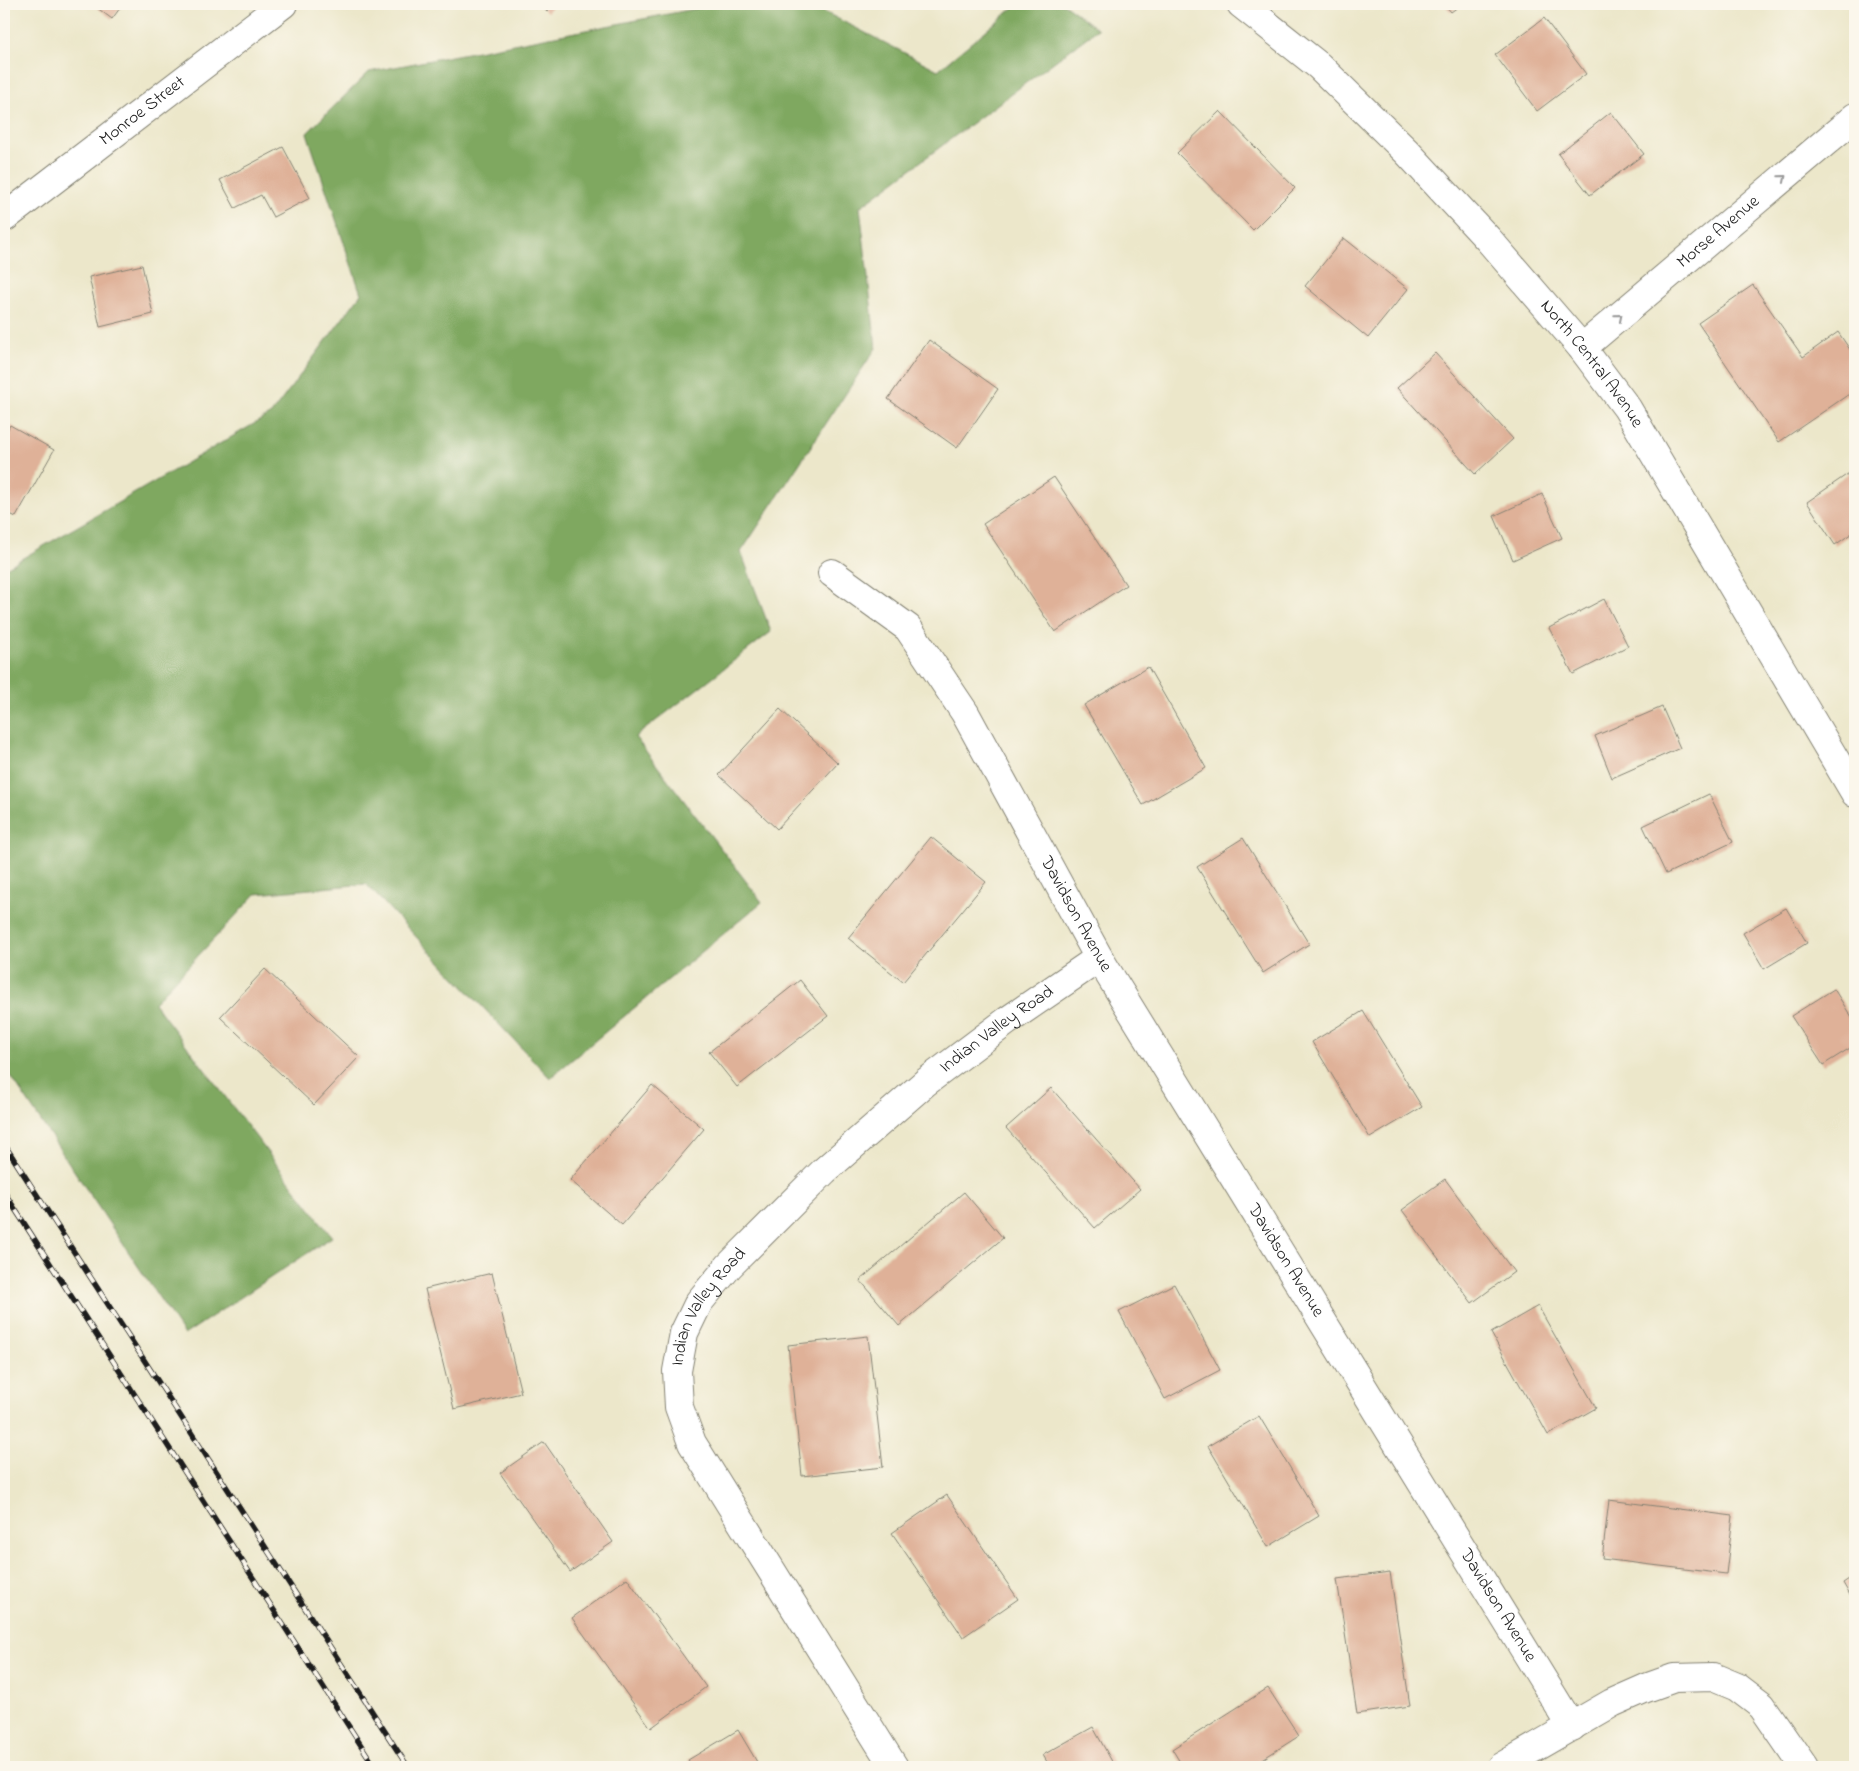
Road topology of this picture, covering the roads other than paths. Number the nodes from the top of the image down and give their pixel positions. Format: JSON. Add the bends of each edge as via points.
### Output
{"nodes":[{"id":1,"x":283,"y":4,"type":"edge"},
{"id":2,"x":1241,"y":4,"type":"edge"},
{"id":3,"x":1855,"y":117,"type":"edge"},
{"id":4,"x":4,"y":218,"type":"edge"},
{"id":5,"x":1582,"y":348,"type":"junction"},
{"id":6,"x":832,"y":573,"type":"dead end"},
{"id":7,"x":1855,"y":793,"type":"edge"},
{"id":8,"x":1099,"y":958,"type":"junction"},
{"id":9,"x":1572,"y":1727,"type":"junction"},
{"id":10,"x":894,"y":1767,"type":"edge"},
{"id":11,"x":1501,"y":1767,"type":"edge"},
{"id":12,"x":1804,"y":1767,"type":"edge"}],
"edges":[{"from":1,"to":4,"type":"street","name":"Monroe Street"},
{"from":2,"to":5,"type":"street","name":"North Central Avenue","via":[[1318,66],[1407,152]]},
{"from":5,"to":3,"type":"street","name":"Morse Avenue","one_way":true},
{"from":5,"to":7,"type":"street","name":"North Central Avenue","via":[[1627,408]]},
{"from":6,"to":8,"type":"street","name":"Davidson Avenue","via":[[908,628],[964,713]]},
{"from":8,"to":9,"type":"street","name":"Davidson Avenue"},
{"from":8,"to":10,"type":"street","name":"Indian Valley Road","via":[[1007,1021],[934,1077],[824,1171],[729,1266],[699,1302],[684,1334],[677,1380],[679,1407],[692,1443]]},
{"from":9,"to":11,"type":"street"},
{"from":9,"to":12,"type":"street","via":[[1612,1703],[1674,1678],[1713,1677],[1737,1686],[1762,1706]]}]}
